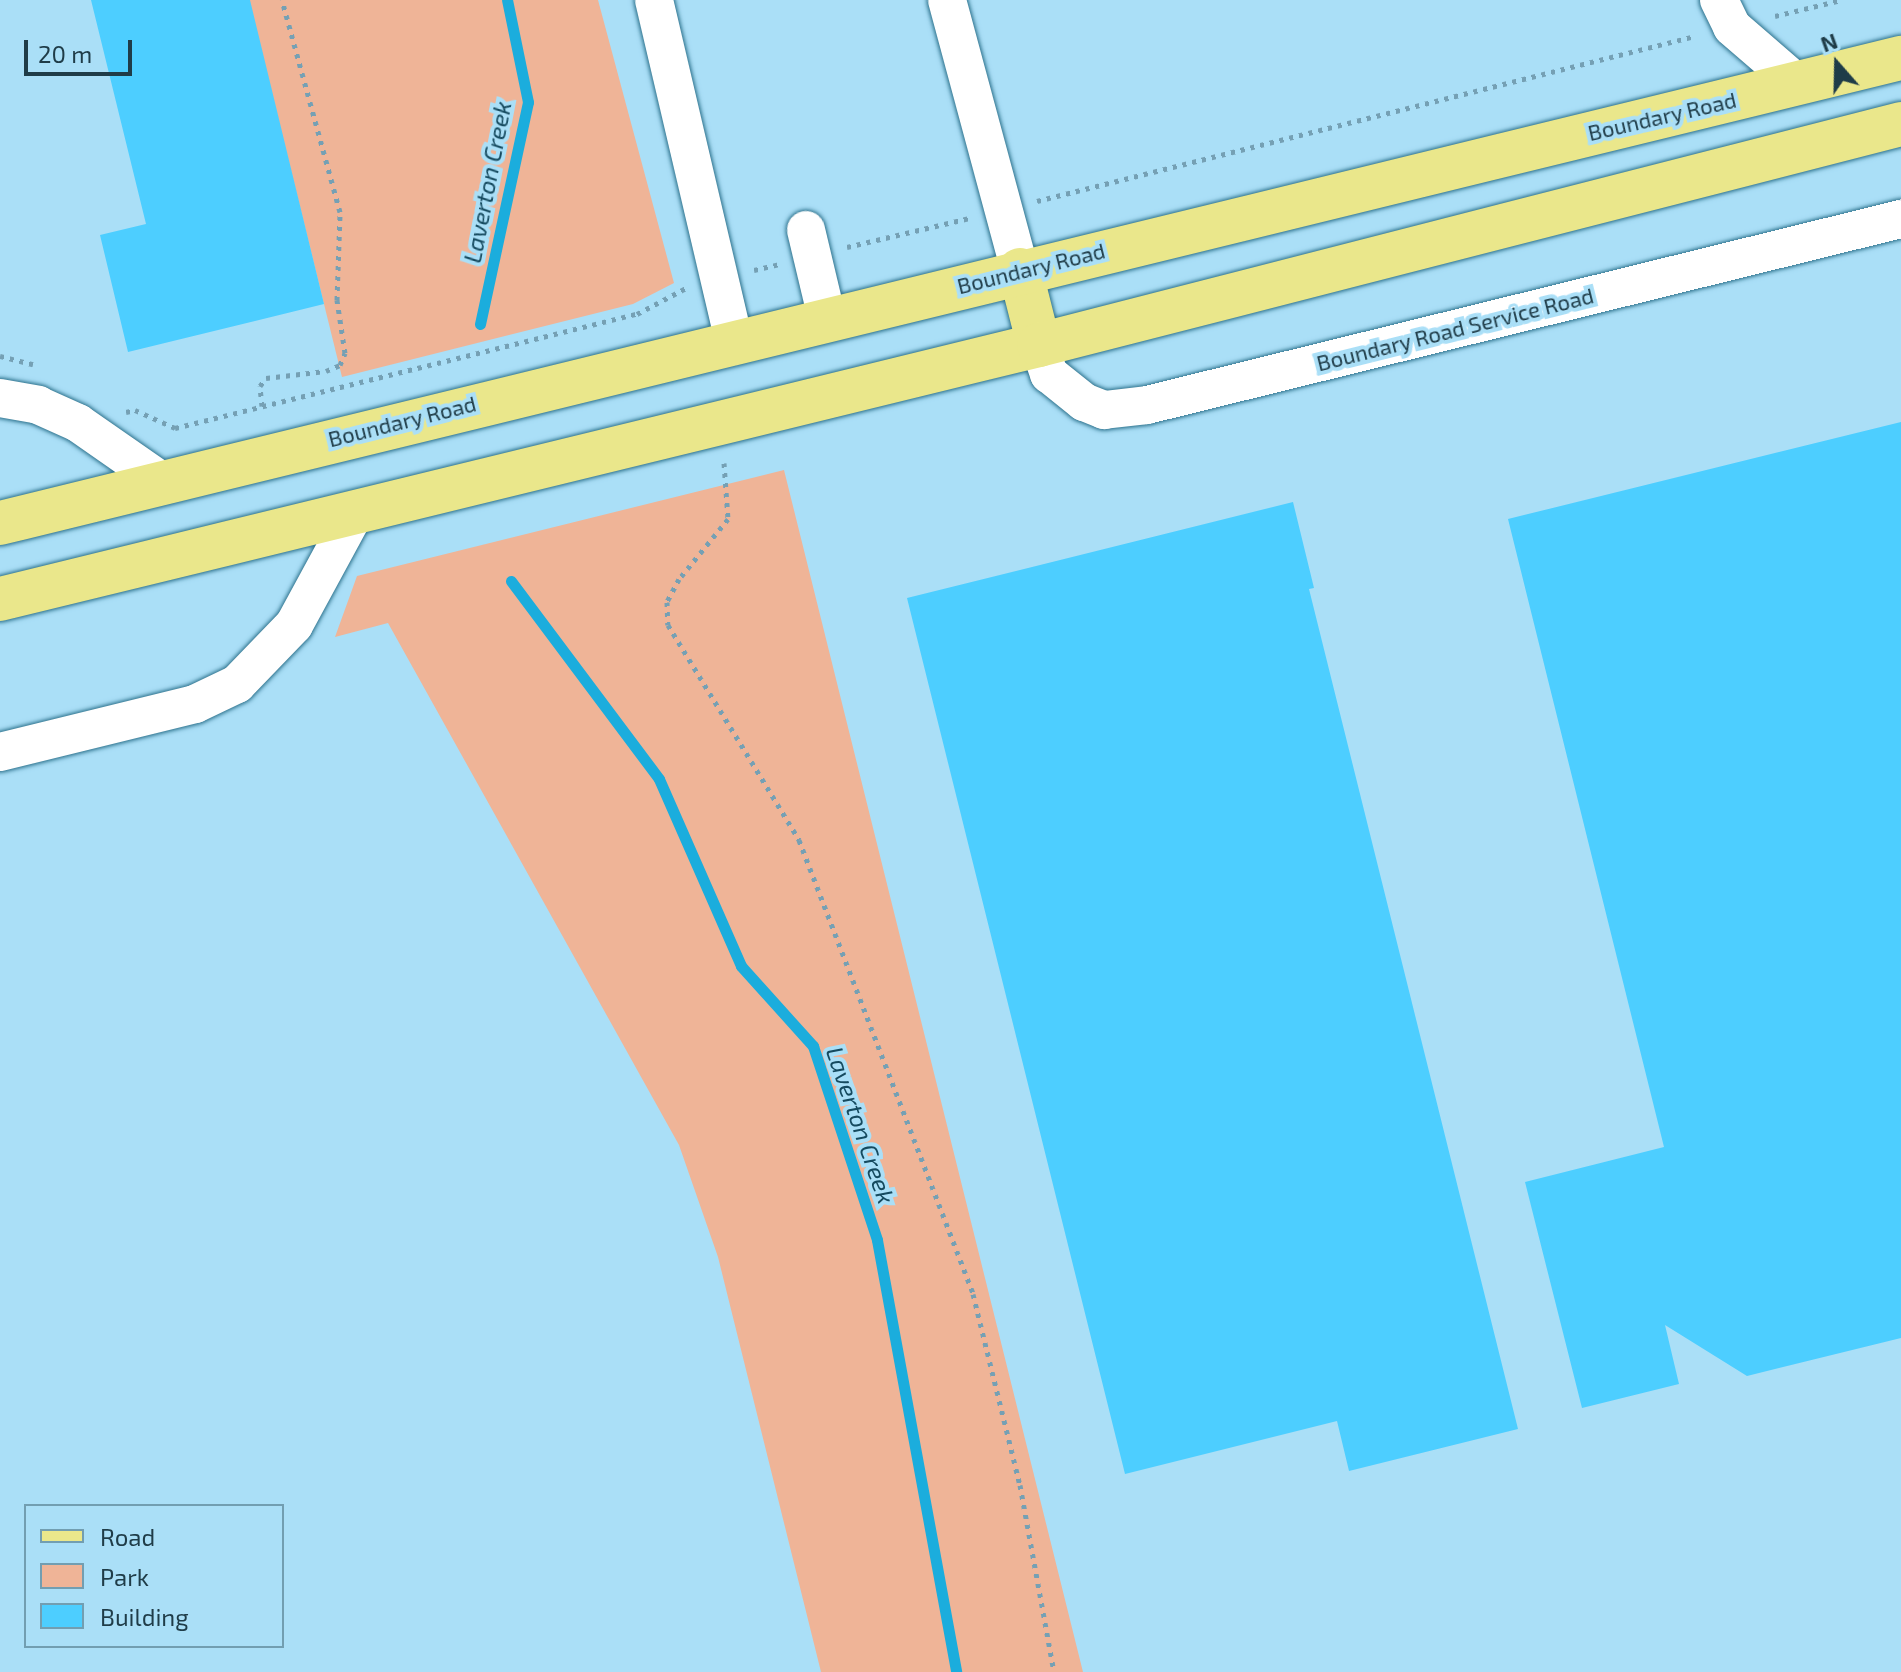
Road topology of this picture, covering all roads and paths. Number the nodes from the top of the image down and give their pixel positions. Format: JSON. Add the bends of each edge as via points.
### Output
{"nodes":[{"id":1,"x":282,"y":0,"type":"edge"},
{"id":2,"x":654,"y":0,"type":"edge"},
{"id":3,"x":947,"y":0,"type":"edge"},
{"id":4,"x":1841,"y":0,"type":"edge"},
{"id":5,"x":1725,"y":14,"type":"edge"},
{"id":6,"x":1901,"y":58,"type":"edge"},
{"id":7,"x":1798,"y":84,"type":"junction"},
{"id":8,"x":1901,"y":124,"type":"edge"},
{"id":9,"x":1004,"y":210,"type":"junction"},
{"id":10,"x":1901,"y":219,"type":"edge"},
{"id":11,"x":809,"y":242,"type":"junction"},
{"id":12,"x":1020,"y":270,"type":"junction"},
{"id":13,"x":720,"y":279,"type":"junction"},
{"id":14,"x":827,"y":318,"type":"junction"},
{"id":15,"x":734,"y":341,"type":"junction"},
{"id":16,"x":1039,"y":345,"type":"junction"},
{"id":17,"x":398,"y":371,"type":"junction"},
{"id":18,"x":0,"y":398,"type":"edge"},
{"id":19,"x":412,"y":418,"type":"junction"},
{"id":20,"x":722,"y":453,"type":"dead end"},
{"id":21,"x":163,"y":482,"type":"junction"},
{"id":22,"x":356,"y":511,"type":"junction"},
{"id":23,"x":0,"y":523,"type":"edge"},
{"id":24,"x":0,"y":599,"type":"edge"},
{"id":25,"x":0,"y":752,"type":"edge"},
{"id":26,"x":1054,"y":1672,"type":"edge"}],
"edges":[{"from":1,"to":17,"type":"path","via":[[340,212],[337,300],[345,353],[340,365],[326,371],[266,378],[260,386],[262,406]]},
{"from":2,"to":13,"type":"street"},
{"from":3,"to":9,"type":"street"},
{"from":4,"to":5,"type":"path"},
{"from":5,"to":7,"type":"street"},
{"from":5,"to":9,"type":"path"},
{"from":6,"to":7,"type":"main road","name":"Boundary Road"},
{"from":7,"to":12,"type":"main road","name":"Boundary Road"},
{"from":8,"to":16,"type":"main road"},
{"from":9,"to":11,"type":"path"},
{"from":9,"to":12,"type":"street"},
{"from":10,"to":16,"type":"street","name":"Boundary Road Service Road","via":[[1147,405],[1104,410],[1084,402],[1049,374]]},
{"from":11,"to":13,"type":"path"},
{"from":11,"to":14,"type":"street"},
{"from":12,"to":14,"type":"main road","name":"Boundary Road"},
{"from":12,"to":16,"type":"main road"},
{"from":13,"to":15,"type":"street"},
{"from":13,"to":17,"type":"path","via":[[674,293],[637,314]]},
{"from":14,"to":15,"type":"main road","name":"Boundary Road"},
{"from":15,"to":19,"type":"main road","name":"Boundary Road"},
{"from":16,"to":22,"type":"main road"},
{"from":17,"to":19,"type":"path"},
{"from":18,"to":21,"type":"street","via":[[38,405],[78,423]]},
{"from":19,"to":21,"type":"main road","name":"Boundary Road"},
{"from":20,"to":26,"type":"path","via":[[728,519],[679,579],[667,602],[668,625],[799,840],[973,1294],[1020,1485]]},
{"from":21,"to":23,"type":"main road","name":"Boundary Road"},
{"from":22,"to":24,"type":"main road"},
{"from":22,"to":25,"type":"street","via":[[294,625],[237,684],[195,704]]}]}
